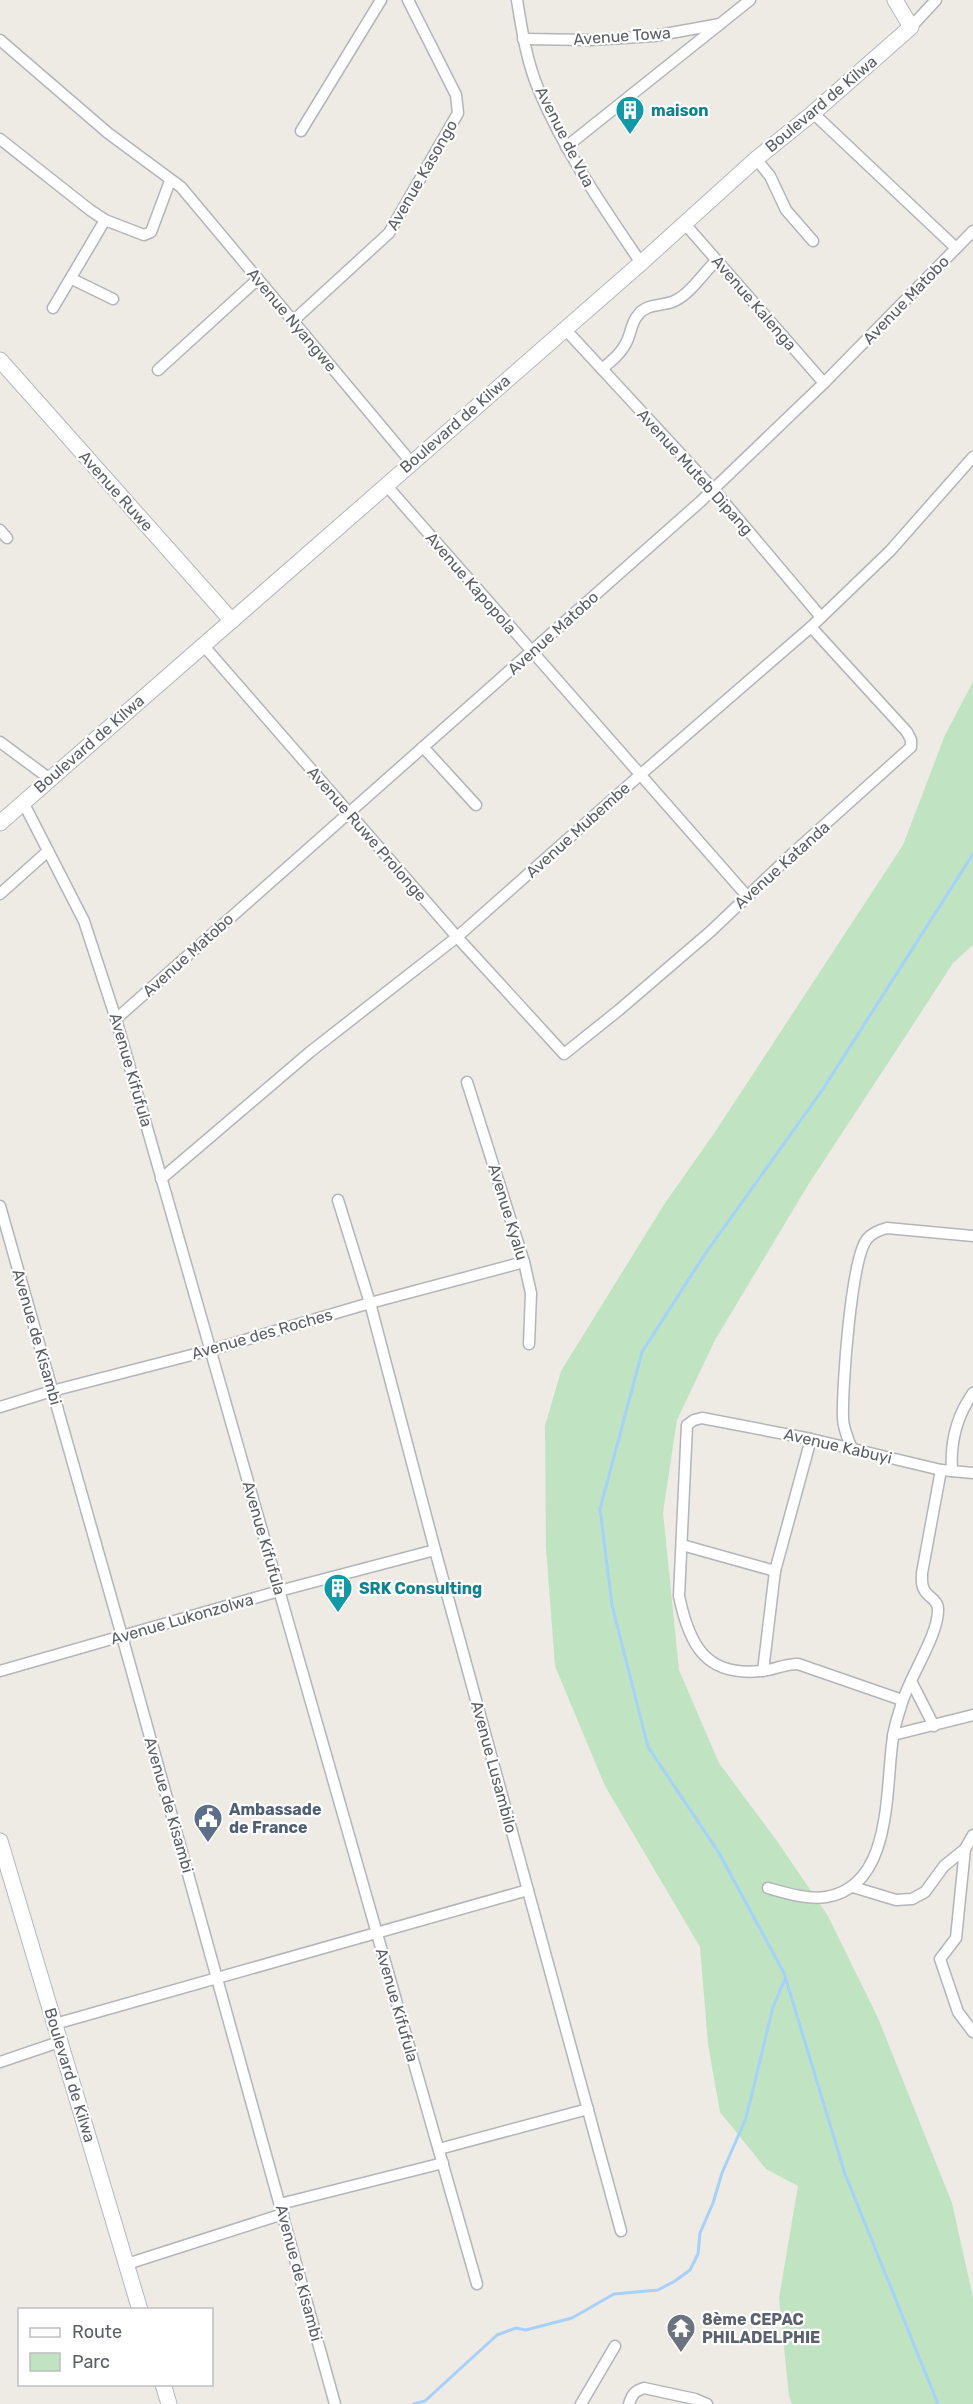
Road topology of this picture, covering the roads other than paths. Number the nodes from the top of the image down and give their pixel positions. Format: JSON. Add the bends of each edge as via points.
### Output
{"nodes":[{"id":1,"x":381,"y":0,"type":"edge"},
{"id":2,"x":408,"y":0,"type":"edge"},
{"id":3,"x":517,"y":0,"type":"edge"},
{"id":4,"x":750,"y":0,"type":"edge"},
{"id":5,"x":895,"y":0,"type":"edge"},
{"id":6,"x":936,"y":0,"type":"edge"},
{"id":7,"x":721,"y":23,"type":"junction"},
{"id":8,"x":911,"y":27,"type":"junction"},
{"id":9,"x":523,"y":39,"type":"junction"},
{"id":10,"x":0,"y":40,"type":"edge"},
{"id":11,"x":813,"y":113,"type":"junction"},
{"id":12,"x":301,"y":131,"type":"dead end"},
{"id":13,"x":0,"y":139,"type":"edge"},
{"id":14,"x":566,"y":147,"type":"junction"},
{"id":15,"x":756,"y":159,"type":"junction"},
{"id":16,"x":170,"y":181,"type":"junction"},
{"id":17,"x":105,"y":220,"type":"junction"},
{"id":18,"x":685,"y":224,"type":"junction"},
{"id":19,"x":973,"y":231,"type":"edge"},
{"id":20,"x":813,"y":241,"type":"dead end"},
{"id":21,"x":956,"y":248,"type":"junction"},
{"id":22,"x":716,"y":261,"type":"junction"},
{"id":23,"x":641,"y":263,"type":"junction"},
{"id":24,"x":72,"y":279,"type":"junction"},
{"id":25,"x":258,"y":279,"type":"junction"},
{"id":26,"x":112,"y":299,"type":"dead end"},
{"id":27,"x":53,"y":308,"type":"dead end"},
{"id":28,"x":293,"y":321,"type":"junction"},
{"id":29,"x":565,"y":329,"type":"junction"},
{"id":30,"x":0,"y":360,"type":"edge"},
{"id":31,"x":602,"y":369,"type":"junction"},
{"id":32,"x":158,"y":370,"type":"dead end"},
{"id":33,"x":824,"y":383,"type":"junction"},
{"id":34,"x":973,"y":457,"type":"edge"},
{"id":35,"x":411,"y":462,"type":"junction"},
{"id":36,"x":386,"y":485,"type":"junction"},
{"id":37,"x":713,"y":489,"type":"junction"},
{"id":38,"x":821,"y":617,"type":"junction"},
{"id":39,"x":232,"y":621,"type":"junction"},
{"id":40,"x":811,"y":627,"type":"junction"},
{"id":41,"x":204,"y":645,"type":"junction"},
{"id":42,"x":532,"y":652,"type":"junction"},
{"id":43,"x":0,"y":742,"type":"edge"},
{"id":44,"x":423,"y":747,"type":"junction"},
{"id":45,"x":640,"y":775,"type":"junction"},
{"id":46,"x":50,"y":779,"type":"junction"},
{"id":47,"x":23,"y":802,"type":"junction"},
{"id":48,"x":476,"y":806,"type":"dead end"},
{"id":49,"x":349,"y":812,"type":"junction"},
{"id":50,"x":0,"y":823,"type":"edge"},
{"id":51,"x":48,"y":851,"type":"junction"},
{"id":52,"x":0,"y":894,"type":"edge"},
{"id":53,"x":747,"y":896,"type":"junction"},
{"id":54,"x":457,"y":937,"type":"junction"},
{"id":55,"x":116,"y":1018,"type":"junction"},
{"id":56,"x":532,"y":1021,"type":"joint"},
{"id":57,"x":467,"y":1082,"type":"dead end"},
{"id":58,"x":161,"y":1179,"type":"junction"},
{"id":59,"x":338,"y":1200,"type":"dead end"},
{"id":60,"x":0,"y":1206,"type":"edge"},
{"id":61,"x":973,"y":1236,"type":"edge"},
{"id":62,"x":524,"y":1262,"type":"junction"},
{"id":63,"x":370,"y":1303,"type":"junction"},
{"id":64,"x":530,"y":1344,"type":"dead end"},
{"id":65,"x":211,"y":1350,"type":"junction"},
{"id":66,"x":52,"y":1391,"type":"junction"},
{"id":67,"x":973,"y":1393,"type":"edge"},
{"id":68,"x":0,"y":1407,"type":"edge"},
{"id":69,"x":811,"y":1439,"type":"junction"},
{"id":70,"x":852,"y":1449,"type":"junction"},
{"id":71,"x":946,"y":1470,"type":"junction"},
{"id":72,"x":973,"y":1473,"type":"edge"},
{"id":73,"x":682,"y":1545,"type":"junction"},
{"id":74,"x":435,"y":1550,"type":"junction"},
{"id":75,"x":775,"y":1571,"type":"junction"},
{"id":76,"x":279,"y":1591,"type":"junction"},
{"id":77,"x":122,"y":1636,"type":"junction"},
{"id":78,"x":0,"y":1671,"type":"edge"},
{"id":79,"x":763,"y":1671,"type":"junction"},
{"id":80,"x":911,"y":1682,"type":"junction"},
{"id":81,"x":902,"y":1700,"type":"junction"},
{"id":82,"x":973,"y":1715,"type":"edge"},
{"id":83,"x":934,"y":1725,"type":"junction"},
{"id":84,"x":893,"y":1735,"type":"junction"},
{"id":85,"x":973,"y":1835,"type":"edge"},
{"id":86,"x":0,"y":1841,"type":"edge"},
{"id":87,"x":965,"y":1849,"type":"junction"},
{"id":88,"x":853,"y":1887,"type":"junction"},
{"id":89,"x":768,"y":1888,"type":"dead end"},
{"id":90,"x":528,"y":1890,"type":"junction"},
{"id":91,"x":376,"y":1932,"type":"junction"},
{"id":92,"x":217,"y":1976,"type":"junction"},
{"id":93,"x":55,"y":2024,"type":"junction"},
{"id":94,"x":973,"y":2032,"type":"edge"},
{"id":95,"x":59,"y":2042,"type":"junction"},
{"id":96,"x":0,"y":2062,"type":"edge"},
{"id":97,"x":588,"y":2109,"type":"junction"},
{"id":98,"x":439,"y":2149,"type":"junction"},
{"id":99,"x":443,"y":2163,"type":"junction"},
{"id":100,"x":282,"y":2209,"type":"junction"},
{"id":101,"x":621,"y":2231,"type":"dead end"},
{"id":102,"x":127,"y":2264,"type":"junction"},
{"id":103,"x":477,"y":2284,"type":"dead end"},
{"id":104,"x":139,"y":2308,"type":"edge"},
{"id":105,"x":615,"y":2346,"type":"dead end"},
{"id":106,"x":163,"y":2386,"type":"edge"},
{"id":107,"x":169,"y":2404,"type":"edge"},
{"id":108,"x":335,"y":2404,"type":"edge"},
{"id":109,"x":581,"y":2404,"type":"edge"},
{"id":110,"x":629,"y":2404,"type":"edge"},
{"id":111,"x":707,"y":2404,"type":"edge"}],
"edges":[{"from":1,"to":12,"type":"street"},
{"from":2,"to":28,"type":"street","name":"Avenue Kasongo","via":[[456,95],[458,113],[389,233]]},
{"from":3,"to":9,"type":"street","name":"Avenue de Vua"},
{"from":4,"to":7,"type":"street","name":"Avenue Towa"},
{"from":5,"to":8,"type":"street"},
{"from":6,"to":8,"type":"street"},
{"from":7,"to":9,"type":"street","name":"Avenue Towa","via":[[633,38]]},
{"from":7,"to":14,"type":"street","name":"Avenue Towa"},
{"from":8,"to":11,"type":"street","name":"Boulevard de Kilwa"},
{"from":9,"to":14,"type":"street","name":"Avenue de Vua","via":[[539,92]]},
{"from":10,"to":16,"type":"street","name":"Avenue Nyangwe","via":[[54,89]]},
{"from":11,"to":15,"type":"street","name":"Boulevard de Kilwa"},
{"from":11,"to":21,"type":"street"},
{"from":13,"to":17,"type":"street"},
{"from":14,"to":23,"type":"street","name":"Avenue de Vua"},
{"from":15,"to":18,"type":"street","name":"Boulevard de Kilwa"},
{"from":15,"to":20,"type":"street","via":[[770,176],[781,202]]},
{"from":16,"to":17,"type":"street","via":[[148,235]]},
{"from":16,"to":25,"type":"street","name":"Avenue Nyangwe","via":[[180,187]]},
{"from":17,"to":24,"type":"street"},
{"from":18,"to":22,"type":"street","name":"Avenue Kalenga"},
{"from":18,"to":23,"type":"street","name":"Boulevard de Kilwa"},
{"from":19,"to":21,"type":"street","name":"Avenue Matobo"},
{"from":21,"to":33,"type":"street","name":"Avenue Matobo"},
{"from":22,"to":31,"type":"street","via":[[673,302],[649,307],[638,314],[627,341]]},
{"from":22,"to":33,"type":"street","name":"Avenue Kalenga"},
{"from":23,"to":29,"type":"street","name":"Boulevard de Kilwa"},
{"from":24,"to":26,"type":"street"},
{"from":24,"to":27,"type":"street"},
{"from":25,"to":28,"type":"street","name":"Avenue Nyangwe"},
{"from":25,"to":32,"type":"street"},
{"from":28,"to":35,"type":"street","name":"Avenue Nyangwe"},
{"from":29,"to":31,"type":"street","name":"Avenue Muteb Dipang"},
{"from":29,"to":35,"type":"street","name":"Boulevard de Kilwa"},
{"from":30,"to":39,"type":"street","name":"Avenue Ruwe"},
{"from":31,"to":37,"type":"street","name":"Avenue Muteb Dipang"},
{"from":33,"to":37,"type":"street","name":"Avenue Matobo"},
{"from":34,"to":38,"type":"street","name":"Avenue Mubembe","via":[[890,551]]},
{"from":35,"to":36,"type":"street","name":"Boulevard de Kilwa"},
{"from":36,"to":39,"type":"street","name":"Boulevard de Kilwa"},
{"from":36,"to":42,"type":"street","name":"Avenue Kapopola"},
{"from":37,"to":38,"type":"street","name":"Avenue Muteb Dipang"},
{"from":37,"to":42,"type":"street","name":"Avenue Matobo"},
{"from":38,"to":40,"type":"street","name":"Avenue Mubembe"},
{"from":39,"to":41,"type":"street","name":"Boulevard de Kilwa"},
{"from":40,"to":45,"type":"street","name":"Avenue Mubembe"},
{"from":40,"to":53,"type":"street","name":"Avenue Katanda","via":[[907,732],[911,747]]},
{"from":41,"to":46,"type":"street","name":"Boulevard de Kilwa"},
{"from":41,"to":49,"type":"street","name":"Avenue Ruwe Prolonge"},
{"from":42,"to":44,"type":"street","name":"Avenue Matobo"},
{"from":42,"to":45,"type":"street","name":"Avenue Kapopola"},
{"from":43,"to":46,"type":"street"},
{"from":44,"to":48,"type":"street"},
{"from":44,"to":49,"type":"street","name":"Avenue Matobo"},
{"from":45,"to":53,"type":"street","name":"Avenue Kapopola"},
{"from":45,"to":54,"type":"street","name":"Avenue Mubembe"},
{"from":46,"to":47,"type":"street","name":"Boulevard de Kilwa"},
{"from":47,"to":50,"type":"street","name":"Boulevard de Kilwa"},
{"from":47,"to":51,"type":"street","name":"Avenue Kifufula"},
{"from":49,"to":54,"type":"street","name":"Avenue Ruwe Prolonge"},
{"from":49,"to":55,"type":"street","name":"Avenue Matobo"},
{"from":51,"to":52,"type":"street"},
{"from":51,"to":55,"type":"street","name":"Avenue Kifufula","via":[[84,921]]},
{"from":53,"to":56,"type":"street","name":"Avenue Katanda","via":[[619,1011],[564,1054]]},
{"from":54,"to":56,"type":"street","name":"Avenue Ruwe Prolonge"},
{"from":54,"to":58,"type":"street","name":"Avenue Mubembe","via":[[310,1052]]},
{"from":55,"to":58,"type":"street","name":"Avenue Kifufula"},
{"from":57,"to":62,"type":"street","name":"Avenue Kyalu"},
{"from":58,"to":65,"type":"street","name":"Avenue Kifufula"},
{"from":59,"to":63,"type":"street","name":"Avenue Lusambilo"},
{"from":60,"to":66,"type":"street","name":"Avenue de Kisambi"},
{"from":61,"to":70,"type":"street","via":[[887,1228],[866,1239],[859,1255],[846,1356],[842,1419]]},
{"from":62,"to":63,"type":"street","name":"Avenue des Roches"},
{"from":62,"to":64,"type":"street","name":"Avenue Kyalu","via":[[531,1293]]},
{"from":63,"to":65,"type":"street","name":"Avenue des Roches"},
{"from":63,"to":74,"type":"street","name":"Avenue Lusambilo"},
{"from":65,"to":66,"type":"street","name":"Avenue des Roches"},
{"from":65,"to":76,"type":"street","name":"Avenue Kifufula"},
{"from":66,"to":68,"type":"street","name":"Avenue des Roches"},
{"from":66,"to":77,"type":"street","name":"Avenue de Kisambi"},
{"from":67,"to":71,"type":"street","via":[[960,1413]]},
{"from":69,"to":70,"type":"street","name":"Avenue Kabuyi"},
{"from":69,"to":73,"type":"street","name":"Avenue Kabuyi","via":[[702,1418],[687,1425]]},
{"from":69,"to":75,"type":"street"},
{"from":70,"to":71,"type":"street","name":"Avenue Kabuyi"},
{"from":71,"to":72,"type":"street","name":"Avenue Kabuyi"},
{"from":71,"to":80,"type":"street","via":[[922,1580],[925,1593],[939,1609]]},
{"from":73,"to":75,"type":"street"},
{"from":73,"to":79,"type":"street","via":[[680,1596],[695,1645],[707,1660],[726,1668]]},
{"from":74,"to":76,"type":"street","name":"Avenue Lukonzolwa"},
{"from":74,"to":90,"type":"street","name":"Avenue Lusambilo"},
{"from":75,"to":79,"type":"street"},
{"from":76,"to":77,"type":"street","name":"Avenue Lukonzolwa"},
{"from":76,"to":91,"type":"street","name":"Avenue Kifufula"},
{"from":77,"to":78,"type":"street","name":"Avenue Lukonzolwa"},
{"from":77,"to":92,"type":"street","name":"Avenue de Kisambi"},
{"from":79,"to":81,"type":"street","via":[[798,1664]]},
{"from":80,"to":81,"type":"street"},
{"from":80,"to":83,"type":"street"},
{"from":81,"to":84,"type":"street"},
{"from":82,"to":83,"type":"street"},
{"from":83,"to":84,"type":"street"},
{"from":84,"to":88,"type":"street","via":[[881,1839],[874,1860]]},
{"from":85,"to":87,"type":"street"},
{"from":86,"to":93,"type":"street","name":"Boulevard de Kilwa"},
{"from":87,"to":88,"type":"street","via":[[944,1866],[925,1892],[912,1899],[896,1900]]},
{"from":87,"to":94,"type":"street","via":[[956,1938],[940,1959],[940,1966],[958,2012]]},
{"from":88,"to":89,"type":"street","via":[[825,1897]]},
{"from":90,"to":91,"type":"street"},
{"from":90,"to":97,"type":"street","name":"Avenue Lusambilo"},
{"from":91,"to":92,"type":"street"},
{"from":91,"to":98,"type":"street","name":"Avenue Kifufula"},
{"from":92,"to":93,"type":"street"},
{"from":92,"to":100,"type":"street","name":"Avenue de Kisambi"},
{"from":93,"to":95,"type":"street","name":"Boulevard de Kilwa"},
{"from":95,"to":96,"type":"street"},
{"from":95,"to":102,"type":"street","name":"Boulevard de Kilwa"},
{"from":97,"to":98,"type":"street"},
{"from":97,"to":101,"type":"street","name":"Avenue Lusambilo"},
{"from":98,"to":99,"type":"street","name":"Avenue Kifufula"},
{"from":99,"to":100,"type":"street"},
{"from":99,"to":103,"type":"street","name":"Avenue Kifufula"},
{"from":100,"to":102,"type":"street"},
{"from":100,"to":108,"type":"street","name":"Avenue de Kisambi"},
{"from":102,"to":104,"type":"street","name":"Boulevard de Kilwa"},
{"from":105,"to":109,"type":"street"},
{"from":106,"to":107,"type":"street"},
{"from":110,"to":111,"type":"street","via":[[632,2395],[644,2388]]}]}
